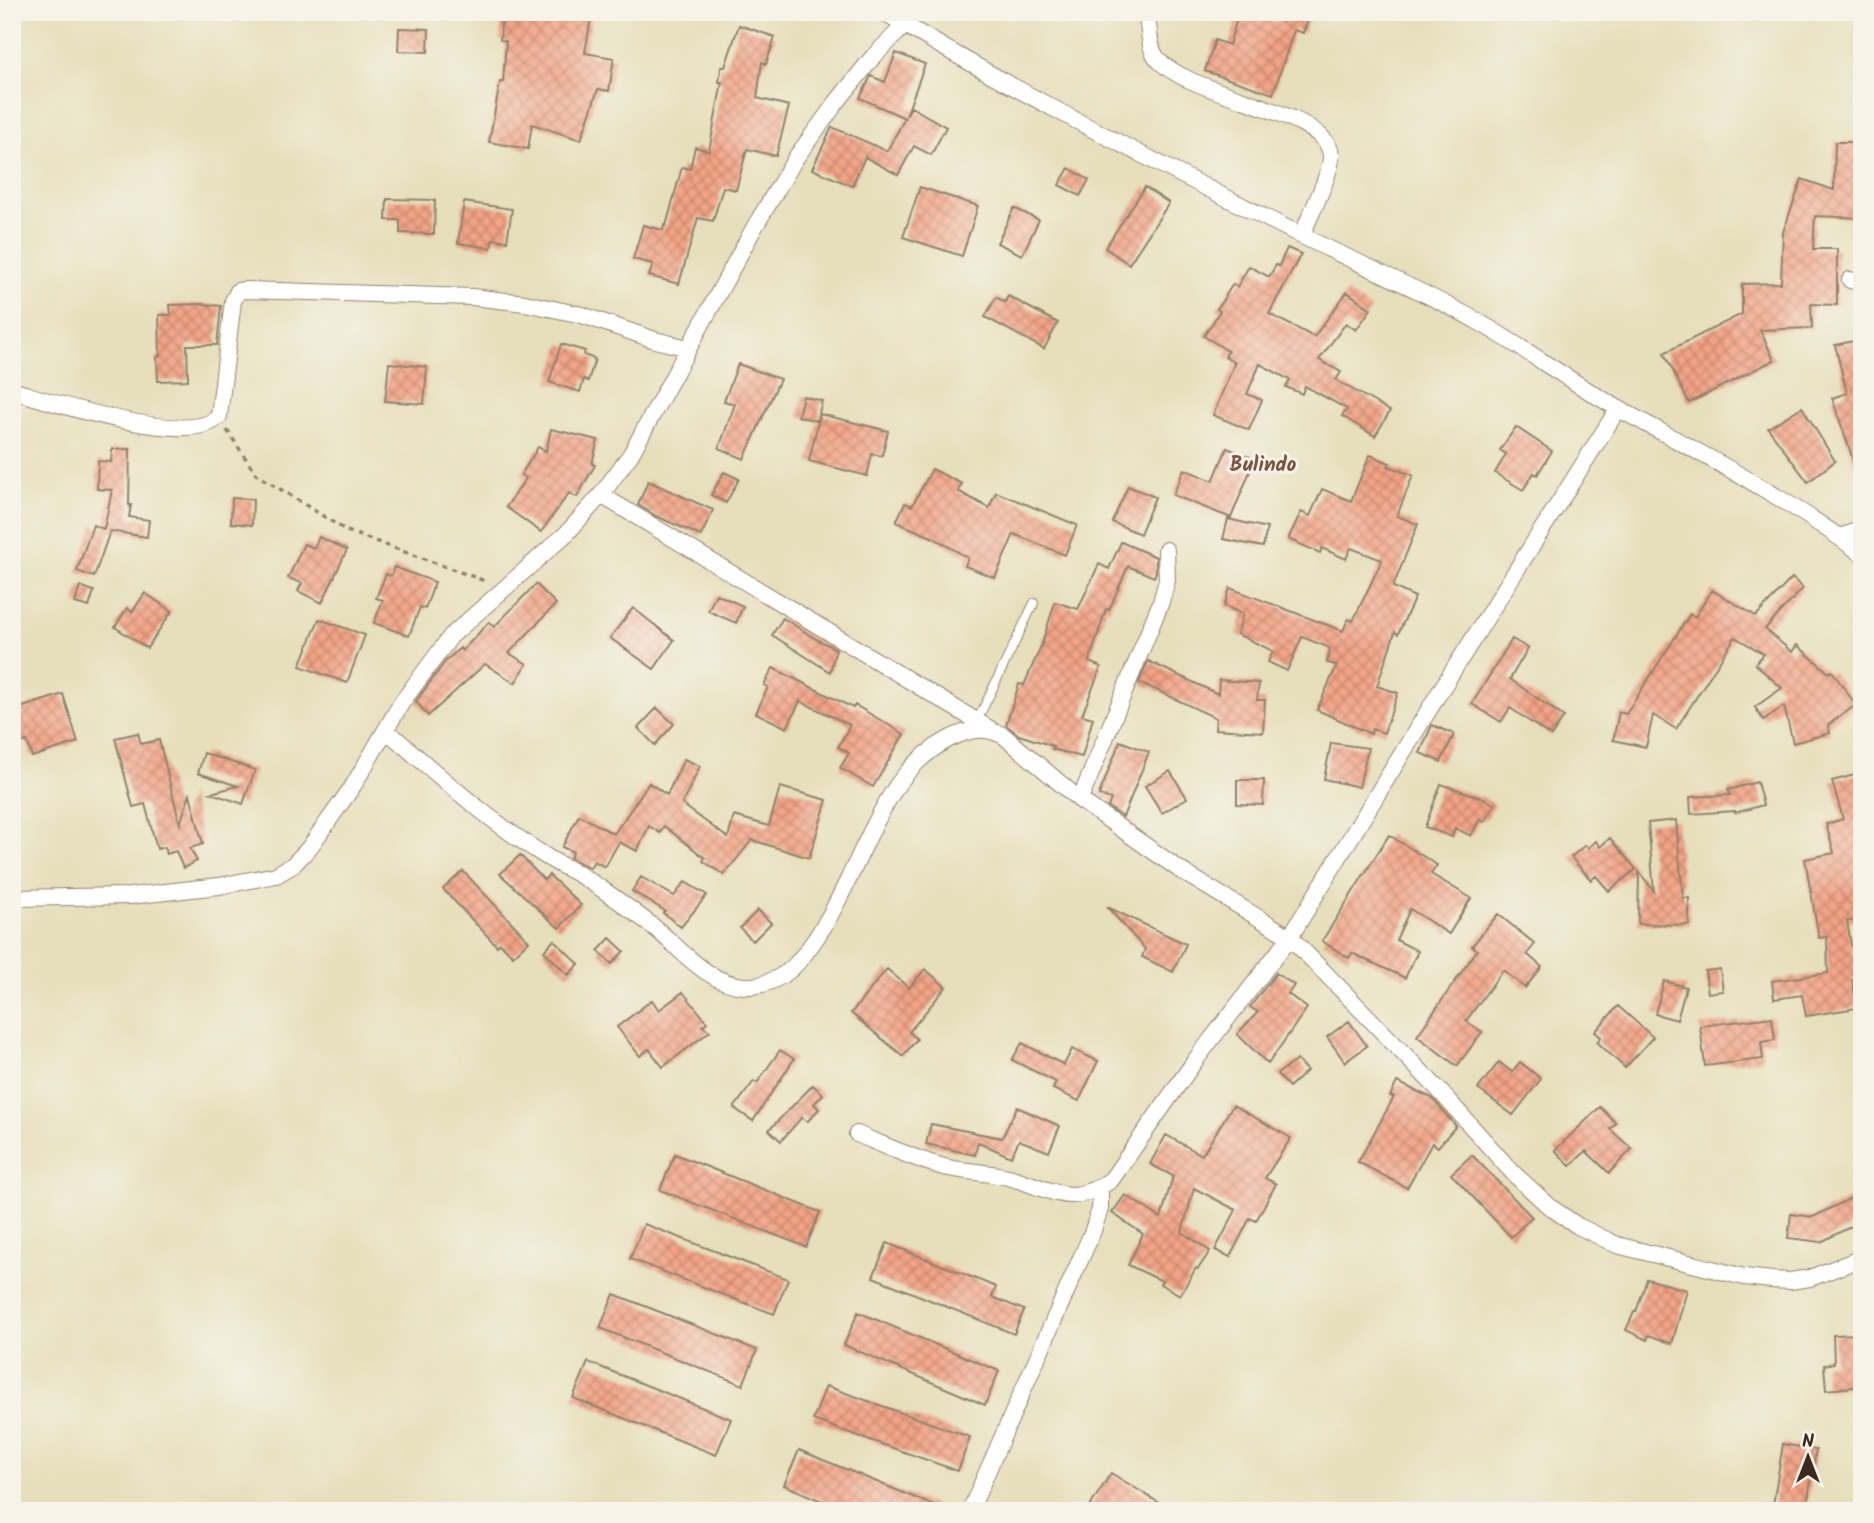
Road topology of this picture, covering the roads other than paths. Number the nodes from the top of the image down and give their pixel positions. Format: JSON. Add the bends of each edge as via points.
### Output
{"nodes":[{"id":1,"x":884,"y":12,"type":"edge"},
{"id":2,"x":1145,"y":12,"type":"edge"},
{"id":3,"x":904,"y":26,"type":"junction"},
{"id":4,"x":1301,"y":235,"type":"junction"},
{"id":5,"x":688,"y":348,"type":"junction"},
{"id":6,"x":18,"y":392,"type":"dead end"},
{"id":7,"x":1618,"y":409,"type":"junction"},
{"id":8,"x":601,"y":495,"type":"junction"},
{"id":9,"x":1862,"y":529,"type":"edge"},
{"id":10,"x":1840,"y":537,"type":"junction"},
{"id":11,"x":1166,"y":550,"type":"dead end"},
{"id":12,"x":1862,"y":554,"type":"edge"},
{"id":13,"x":1034,"y":603,"type":"dead end"},
{"id":14,"x":984,"y":725,"type":"junction"},
{"id":15,"x":386,"y":730,"type":"junction"},
{"id":16,"x":1080,"y":800,"type":"junction"},
{"id":17,"x":12,"y":898,"type":"edge"},
{"id":18,"x":1290,"y":937,"type":"junction"},
{"id":19,"x":857,"y":1134,"type":"dead end"},
{"id":20,"x":1100,"y":1188,"type":"junction"},
{"id":21,"x":1862,"y":1258,"type":"edge"},
{"id":22,"x":970,"y":1511,"type":"edge"}],
"edges":[{"from":1,"to":3,"type":"street"},
{"from":2,"to":4,"type":"street","via":[[1153,52],[1168,68],[1204,88],[1296,119],[1326,141],[1331,155],[1328,172]]},
{"from":3,"to":4,"type":"street"},
{"from":3,"to":5,"type":"street","via":[[873,57],[797,156]]},
{"from":4,"to":7,"type":"street","via":[[1476,321]]},
{"from":5,"to":6,"type":"street","via":[[582,315],[525,303],[472,297],[238,291],[230,319],[219,416],[214,422],[203,426],[125,422]]},
{"from":5,"to":8,"type":"street","via":[[659,407]]},
{"from":7,"to":10,"type":"street","via":[[1726,467]]},
{"from":7,"to":18,"type":"street"},
{"from":8,"to":14,"type":"street"},
{"from":8,"to":15,"type":"street","via":[[567,533],[451,636]]},
{"from":9,"to":10,"type":"street"},
{"from":10,"to":12,"type":"street"},
{"from":11,"to":16,"type":"street","via":[[1167,580],[1161,602]]},
{"from":13,"to":14,"type":"lane"},
{"from":14,"to":15,"type":"street","via":[[925,753],[898,785],[822,928],[796,964],[783,976],[748,987],[711,975],[651,924],[543,855],[461,794]]},
{"from":14,"to":16,"type":"street","via":[[1004,736]]},
{"from":15,"to":17,"type":"street","via":[[309,848],[276,875],[130,896]]},
{"from":16,"to":18,"type":"street","via":[[1183,872]]},
{"from":18,"to":20,"type":"street","via":[[1196,1058],[1111,1180]]},
{"from":18,"to":21,"type":"street","via":[[1513,1173],[1578,1226],[1630,1249],[1744,1277],[1811,1278]]},
{"from":19,"to":20,"type":"street","via":[[918,1160],[1002,1175],[1051,1191],[1071,1195]]},
{"from":20,"to":22,"type":"street","via":[[1093,1233]]}]}
